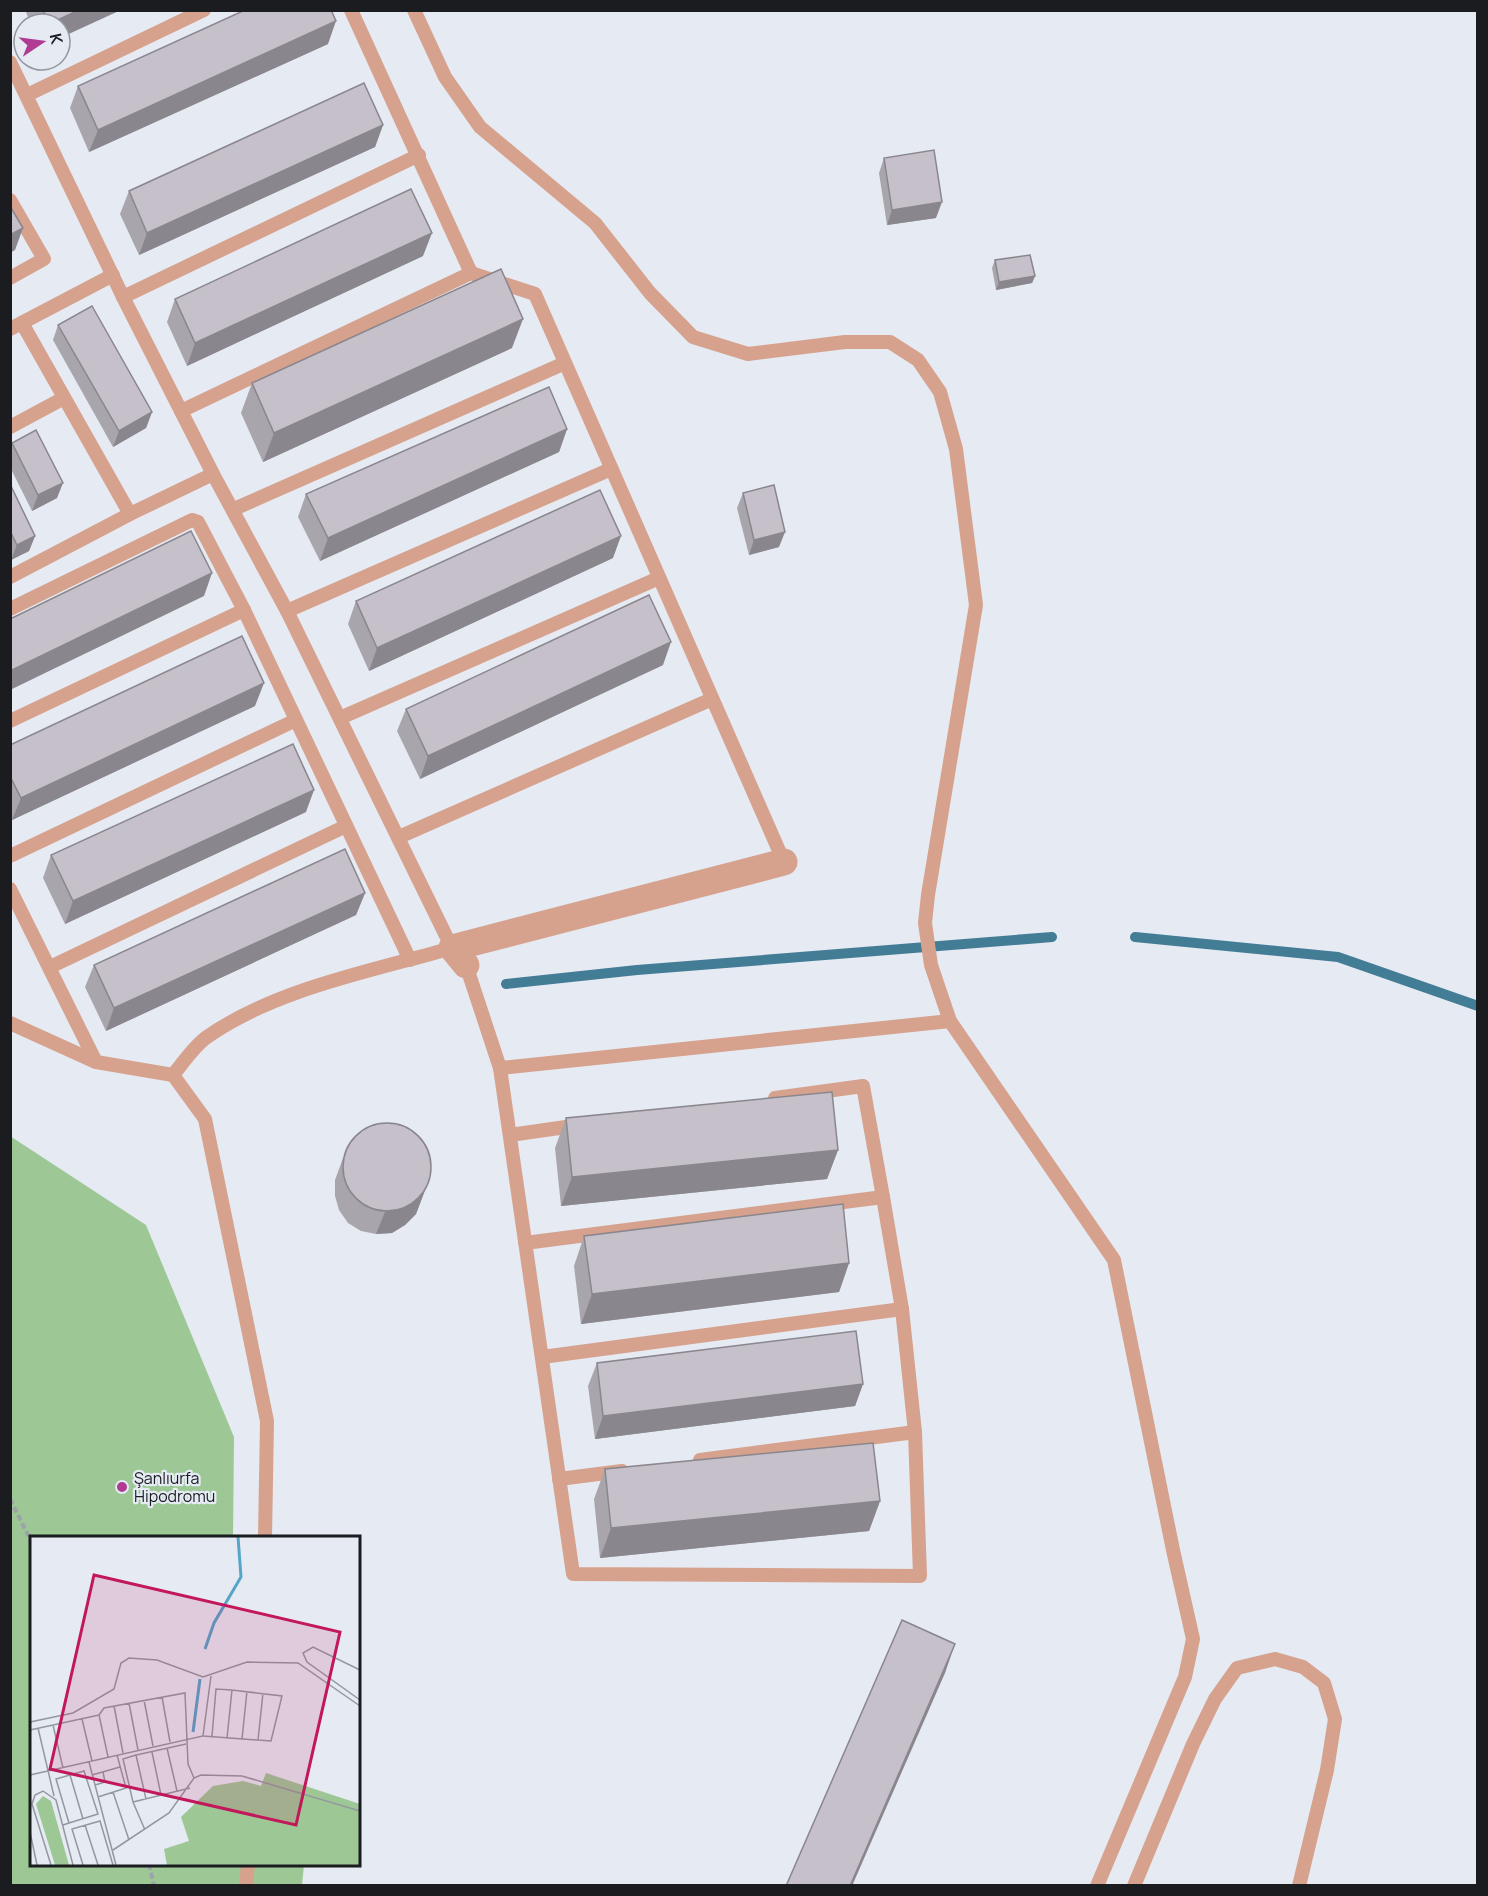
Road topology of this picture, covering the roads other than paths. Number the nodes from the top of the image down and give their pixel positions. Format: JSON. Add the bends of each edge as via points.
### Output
{"nodes":[{"id":1,"x":204,"y":10,"type":"edge"},
{"id":2,"x":351,"y":10,"type":"edge"},
{"id":3,"x":414,"y":10,"type":"edge"},
{"id":4,"x":10,"y":62,"type":"edge"},
{"id":5,"x":27,"y":95,"type":"junction"},
{"id":6,"x":419,"y":155,"type":"junction"},
{"id":7,"x":10,"y":200,"type":"edge"},
{"id":8,"x":471,"y":273,"type":"junction"},
{"id":9,"x":113,"y":275,"type":"junction"},
{"id":10,"x":10,"y":278,"type":"edge"},
{"id":11,"x":123,"y":297,"type":"junction"},
{"id":12,"x":16,"y":326,"type":"edge"},
{"id":13,"x":565,"y":363,"type":"junction"},
{"id":14,"x":64,"y":398,"type":"junction"},
{"id":15,"x":181,"y":411,"type":"junction"},
{"id":16,"x":10,"y":427,"type":"edge"},
{"id":17,"x":611,"y":468,"type":"junction"},
{"id":18,"x":213,"y":474,"type":"junction"},
{"id":19,"x":234,"y":509,"type":"junction"},
{"id":20,"x":130,"y":514,"type":"junction"},
{"id":21,"x":10,"y":577,"type":"edge"},
{"id":22,"x":659,"y":578,"type":"junction"},
{"id":23,"x":10,"y":609,"type":"edge"},
{"id":24,"x":244,"y":610,"type":"junction"},
{"id":25,"x":287,"y":611,"type":"junction"},
{"id":26,"x":712,"y":699,"type":"junction"},
{"id":27,"x":340,"y":718,"type":"junction"},
{"id":28,"x":296,"y":720,"type":"junction"},
{"id":29,"x":10,"y":721,"type":"edge"},
{"id":30,"x":346,"y":826,"type":"junction"},
{"id":31,"x":399,"y":837,"type":"junction"},
{"id":32,"x":10,"y":856,"type":"edge"},
{"id":33,"x":784,"y":862,"type":"joint"},
{"id":34,"x":10,"y":889,"type":"edge"},
{"id":35,"x":459,"y":957,"type":"junction"},
{"id":36,"x":410,"y":960,"type":"junction"},
{"id":37,"x":50,"y":967,"type":"junction"},
{"id":38,"x":950,"y":1021,"type":"junction"},
{"id":39,"x":10,"y":1023,"type":"edge"},
{"id":40,"x":96,"y":1062,"type":"junction"},
{"id":41,"x":500,"y":1068,"type":"junction"},
{"id":42,"x":173,"y":1075,"type":"junction"},
{"id":43,"x":757,"y":1101,"type":"edge"},
{"id":44,"x":592,"y":1123,"type":"edge"},
{"id":45,"x":510,"y":1135,"type":"junction"},
{"id":46,"x":883,"y":1197,"type":"junction"},
{"id":47,"x":525,"y":1243,"type":"junction"},
{"id":48,"x":902,"y":1309,"type":"junction"},
{"id":49,"x":542,"y":1357,"type":"junction"},
{"id":50,"x":915,"y":1432,"type":"junction"},
{"id":51,"x":690,"y":1462,"type":"edge"},
{"id":52,"x":630,"y":1470,"type":"edge"},
{"id":53,"x":559,"y":1479,"type":"junction"},
{"id":54,"x":265,"y":1536,"type":"edge"},
{"id":55,"x":248,"y":1866,"type":"edge"},
{"id":56,"x":246,"y":1886,"type":"edge"},
{"id":57,"x":1096,"y":1886,"type":"edge"},
{"id":58,"x":1134,"y":1886,"type":"edge"},
{"id":59,"x":1299,"y":1886,"type":"edge"}],
"edges":[{"from":1,"to":5,"type":"lane"},
{"from":2,"to":6,"type":"lane"},
{"from":3,"to":38,"type":"lane","via":[[445,77],[480,128],[595,223],[650,293],[693,337],[748,354],[845,342],[890,342],[918,360],[940,393],[956,449],[976,605],[925,922],[931,965]]},
{"from":4,"to":5,"type":"lane"},
{"from":5,"to":9,"type":"lane"},
{"from":6,"to":8,"type":"lane"},
{"from":6,"to":11,"type":"lane"},
{"from":7,"to":10,"type":"lane","via":[[44,259]]},
{"from":8,"to":13,"type":"lane","via":[[535,294]]},
{"from":8,"to":15,"type":"lane"},
{"from":9,"to":11,"type":"lane"},
{"from":9,"to":12,"type":"lane"},
{"from":11,"to":15,"type":"lane"},
{"from":12,"to":14,"type":"lane"},
{"from":13,"to":17,"type":"lane"},
{"from":13,"to":19,"type":"lane"},
{"from":14,"to":16,"type":"lane"},
{"from":14,"to":20,"type":"lane"},
{"from":15,"to":18,"type":"lane"},
{"from":17,"to":22,"type":"lane"},
{"from":17,"to":25,"type":"lane"},
{"from":18,"to":19,"type":"lane"},
{"from":18,"to":20,"type":"lane"},
{"from":19,"to":25,"type":"lane"},
{"from":20,"to":21,"type":"lane"},
{"from":22,"to":26,"type":"lane"},
{"from":22,"to":27,"type":"lane"},
{"from":23,"to":24,"type":"lane","via":[[192,520],[198,522]]},
{"from":24,"to":28,"type":"lane"},
{"from":24,"to":29,"type":"lane"},
{"from":25,"to":27,"type":"lane"},
{"from":26,"to":31,"type":"lane"},
{"from":26,"to":33,"type":"lane"},
{"from":27,"to":31,"type":"lane"},
{"from":28,"to":30,"type":"lane"},
{"from":28,"to":32,"type":"lane"},
{"from":30,"to":36,"type":"lane"},
{"from":30,"to":37,"type":"lane"},
{"from":31,"to":35,"type":"lane"},
{"from":33,"to":35,"type":"street"},
{"from":34,"to":37,"type":"lane"},
{"from":35,"to":36,"type":"lane"},
{"from":35,"to":41,"type":"lane"},
{"from":36,"to":42,"type":"lane","via":[[264,1005],[205,1038]]},
{"from":37,"to":40,"type":"lane"},
{"from":38,"to":41,"type":"lane"},
{"from":38,"to":57,"type":"lane","via":[[1114,1260],[1193,1639],[1185,1677]]},
{"from":39,"to":40,"type":"lane"},
{"from":40,"to":42,"type":"lane"},
{"from":41,"to":45,"type":"lane"},
{"from":42,"to":54,"type":"lane","via":[[205,1119],[267,1421]]},
{"from":43,"to":46,"type":"lane","via":[[862,1086]]},
{"from":44,"to":45,"type":"lane"},
{"from":45,"to":47,"type":"lane"},
{"from":46,"to":47,"type":"lane"},
{"from":46,"to":48,"type":"lane"},
{"from":47,"to":49,"type":"lane"},
{"from":48,"to":49,"type":"lane"},
{"from":48,"to":50,"type":"lane"},
{"from":49,"to":53,"type":"lane"},
{"from":50,"to":51,"type":"lane"},
{"from":50,"to":53,"type":"lane","via":[[920,1576],[573,1574]]},
{"from":52,"to":53,"type":"lane"},
{"from":55,"to":56,"type":"lane"},
{"from":58,"to":59,"type":"lane","via":[[1215,1699],[1237,1668],[1275,1659],[1303,1666],[1324,1683],[1335,1719]]}]}
